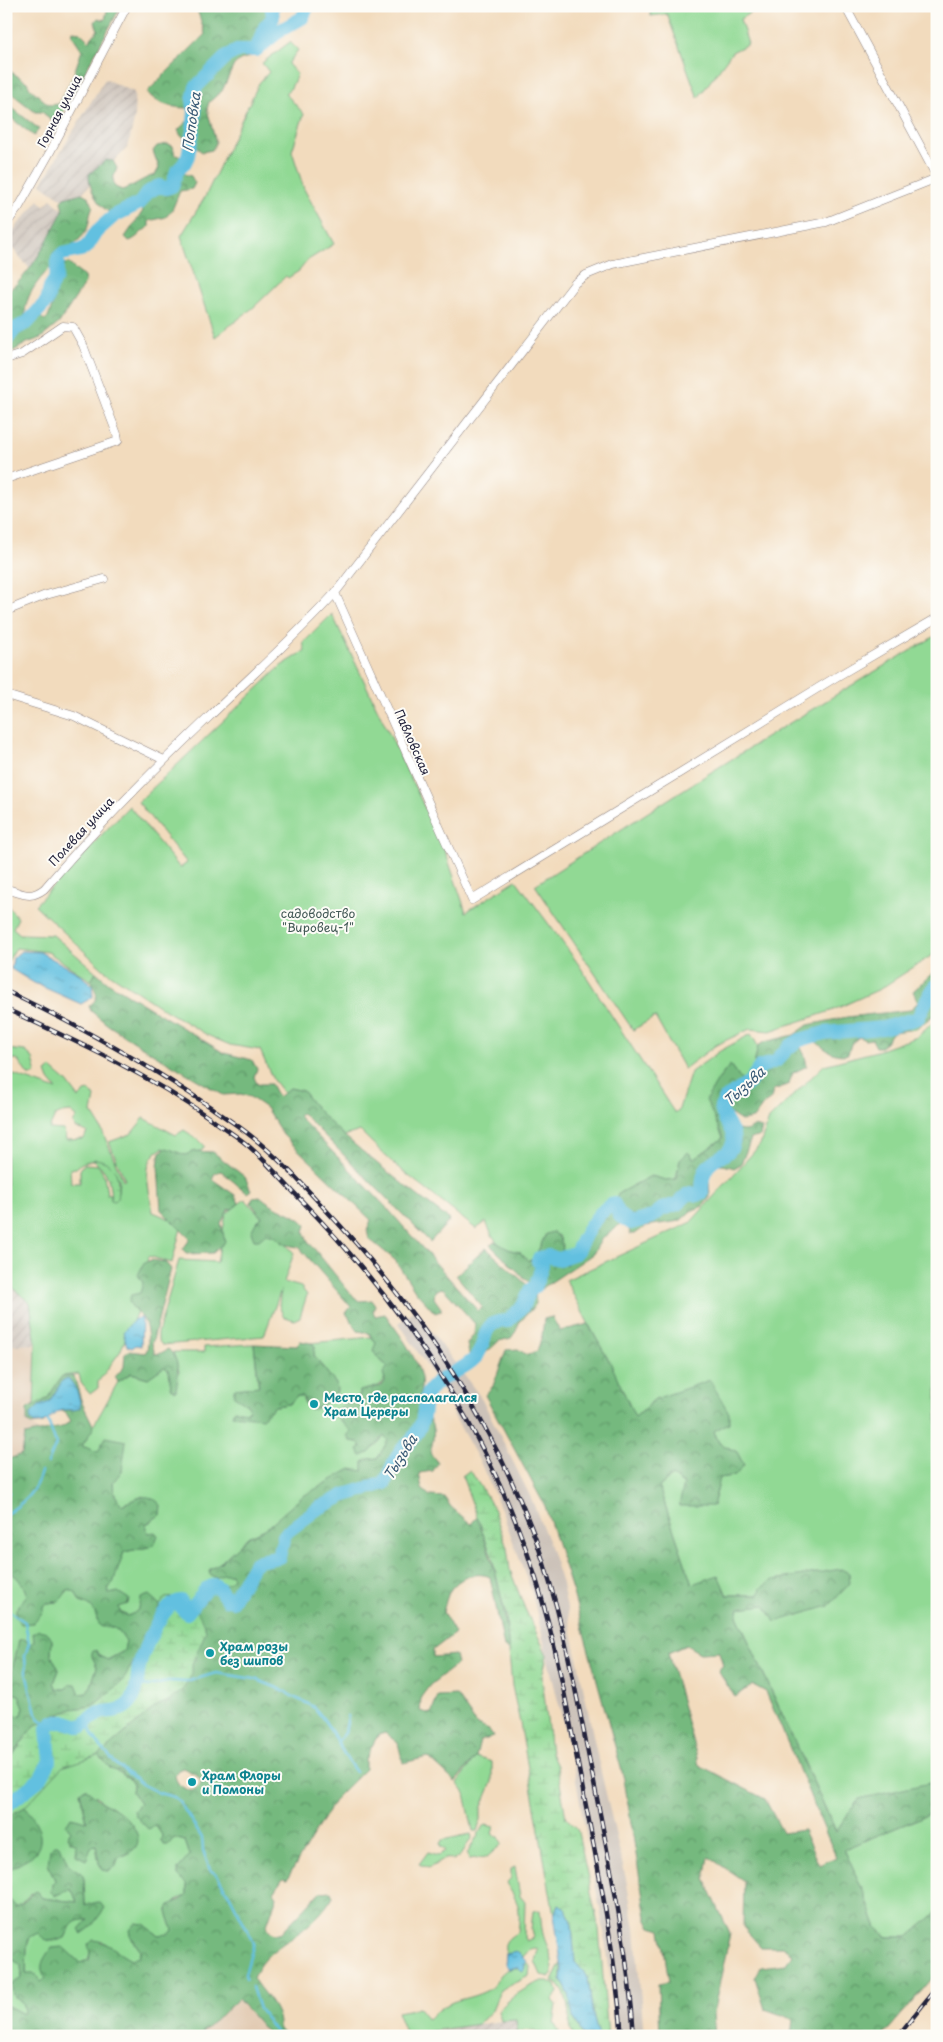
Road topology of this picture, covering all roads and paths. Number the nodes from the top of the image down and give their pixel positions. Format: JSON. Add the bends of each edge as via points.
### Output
{"nodes":[{"id":1,"x":128,"y":6,"type":"edge"},
{"id":2,"x":845,"y":6,"type":"edge"},
{"id":3,"x":937,"y":178,"type":"edge"},
{"id":4,"x":6,"y":224,"type":"edge"},
{"id":5,"x":6,"y":360,"type":"edge"},
{"id":6,"x":6,"y":479,"type":"edge"},
{"id":7,"x":104,"y":579,"type":"dead end"},
{"id":8,"x":334,"y":593,"type":"junction"},
{"id":9,"x":6,"y":611,"type":"edge"},
{"id":10,"x":937,"y":618,"type":"edge"},
{"id":11,"x":6,"y":695,"type":"edge"},
{"id":12,"x":164,"y":760,"type":"junction"},
{"id":13,"x":6,"y":889,"type":"edge"}],
"edges":[{"from":1,"to":4,"type":"street","name":"Горная улица","via":[[49,154]]},
{"from":2,"to":3,"type":"street"},
{"from":3,"to":8,"type":"street","name":"Полевая улица","via":[[826,222],[613,264],[586,275],[566,294]]},
{"from":5,"to":6,"type":"street","via":[[22,354],[63,326],[73,327],[84,345],[118,441]]},
{"from":7,"to":9,"type":"street","via":[[46,595]]},
{"from":8,"to":10,"type":"street","name":"Павловская","via":[[472,900]]},
{"from":8,"to":12,"type":"street","name":"Полевая улица","via":[[303,628]]},
{"from":11,"to":12,"type":"street","via":[[74,716]]},
{"from":12,"to":13,"type":"street","name":"Полевая улица","via":[[44,889],[30,896]]}]}
